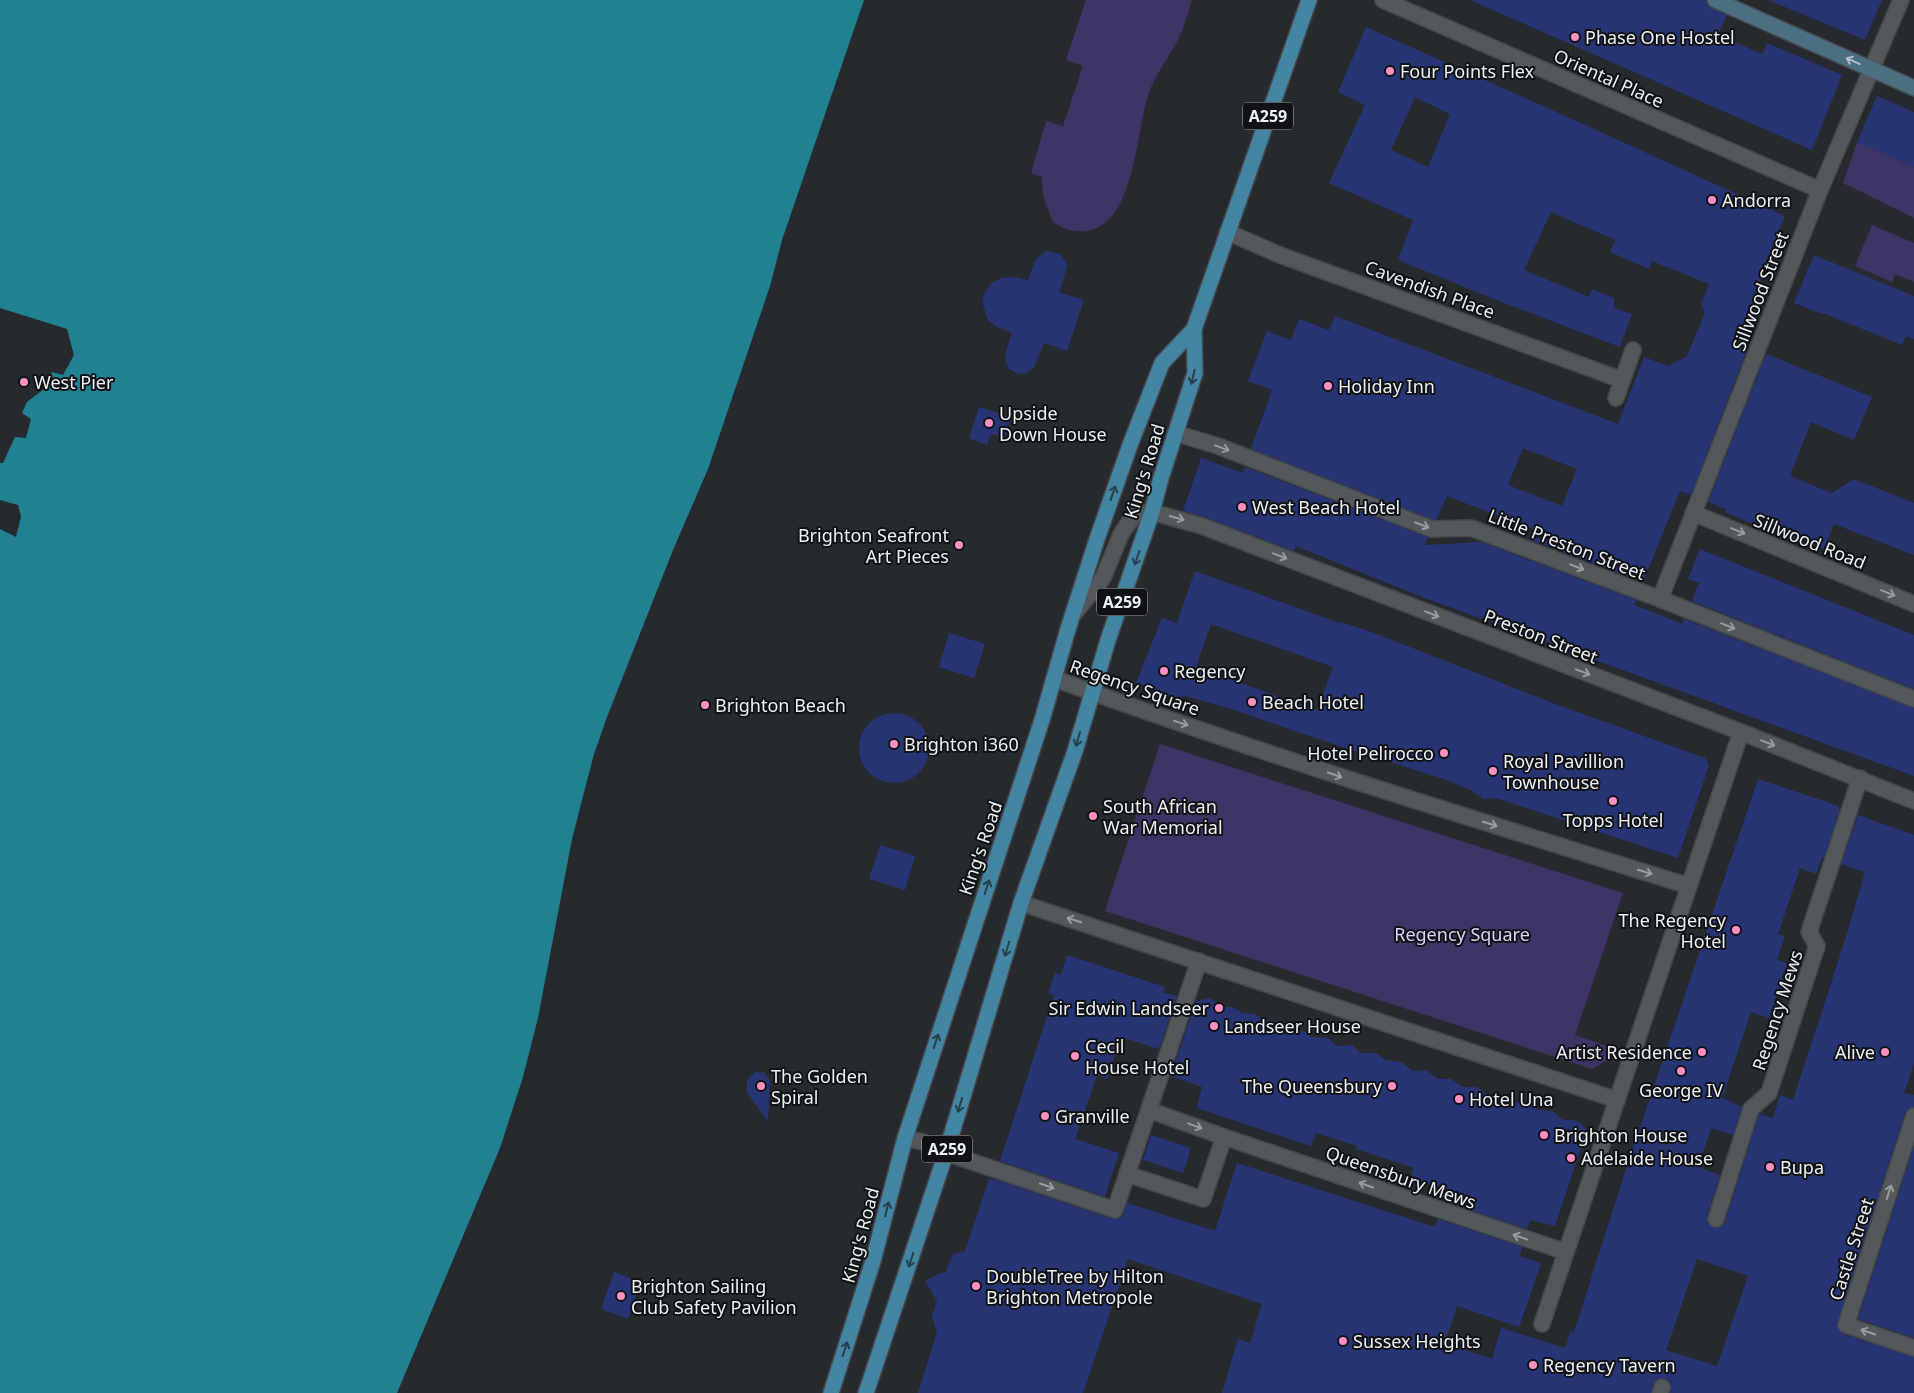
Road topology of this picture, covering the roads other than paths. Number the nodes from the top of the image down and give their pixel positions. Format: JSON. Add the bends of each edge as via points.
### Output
{"nodes":[{"id":1,"x":1309,"y":0,"type":"edge"},
{"id":2,"x":1383,"y":0,"type":"edge"},
{"id":3,"x":1715,"y":0,"type":"edge"},
{"id":4,"x":1901,"y":0,"type":"edge"},
{"id":5,"x":1872,"y":70,"type":"junction"},
{"id":6,"x":1914,"y":88,"type":"edge"},
{"id":7,"x":1820,"y":190,"type":"junction"},
{"id":8,"x":1226,"y":232,"type":"junction"},
{"id":9,"x":1194,"y":329,"type":"junction"},
{"id":10,"x":1633,"y":350,"type":"dead end"},
{"id":11,"x":1622,"y":380,"type":"junction"},
{"id":12,"x":1616,"y":398,"type":"dead end"},
{"id":13,"x":1175,"y":433,"type":"junction"},
{"id":14,"x":1152,"y":512,"type":"junction"},
{"id":15,"x":1693,"y":513,"type":"junction"},
{"id":16,"x":1660,"y":598,"type":"junction"},
{"id":17,"x":1914,"y":604,"type":"edge"},
{"id":18,"x":1072,"y":616,"type":"junction"},
{"id":19,"x":1055,"y":679,"type":"junction"},
{"id":20,"x":1092,"y":692,"type":"junction"},
{"id":21,"x":1914,"y":699,"type":"edge"},
{"id":22,"x":1740,"y":732,"type":"junction"},
{"id":23,"x":1860,"y":778,"type":"junction"},
{"id":24,"x":1914,"y":801,"type":"edge"},
{"id":25,"x":1689,"y":886,"type":"junction"},
{"id":26,"x":1020,"y":902,"type":"junction"},
{"id":27,"x":1199,"y":961,"type":"junction"},
{"id":28,"x":1617,"y":1100,"type":"junction"},
{"id":29,"x":1149,"y":1110,"type":"junction"},
{"id":30,"x":1914,"y":1116,"type":"edge"},
{"id":31,"x":1224,"y":1137,"type":"junction"},
{"id":32,"x":905,"y":1138,"type":"junction"},
{"id":33,"x":946,"y":1153,"type":"junction"},
{"id":34,"x":1127,"y":1174,"type":"junction"},
{"id":35,"x":1716,"y":1219,"type":"dead end"},
{"id":36,"x":1566,"y":1252,"type":"junction"},
{"id":37,"x":1542,"y":1324,"type":"dead end"},
{"id":38,"x":1914,"y":1348,"type":"edge"},
{"id":39,"x":831,"y":1393,"type":"edge"},
{"id":40,"x":866,"y":1393,"type":"edge"}],
"edges":[{"from":1,"to":8,"type":"main road","name":"King's Road","number":"A259"},
{"from":2,"to":7,"type":"street","name":"Oriental Place"},
{"from":5,"to":3,"type":"main road","one_way":true},
{"from":4,"to":5,"type":"street","name":"Sillwood Street"},
{"from":5,"to":6,"type":"main road"},
{"from":5,"to":7,"type":"street","name":"Sillwood Street"},
{"from":7,"to":15,"type":"street","name":"Sillwood Street"},
{"from":8,"to":9,"type":"main road","name":"King's Road","number":"A259"},
{"from":8,"to":11,"type":"street","name":"Cavendish Place","via":[[1280,255]]},
{"from":9,"to":13,"type":"main road","name":"King's Road","number":"A259","one_way":true,"via":[[1195,373]]},
{"from":18,"to":9,"type":"main road","name":"King's Road","number":"A259","one_way":true,"via":[[1130,445],[1162,363]]},
{"from":10,"to":11,"type":"street"},
{"from":11,"to":12,"type":"street"},
{"from":13,"to":14,"type":"main road","name":"King's Road","number":"A259"},
{"from":13,"to":16,"type":"street","name":"Little Preston Street","one_way":true,"via":[[1218,446],[1432,529],[1471,528]]},
{"from":14,"to":18,"type":"street","via":[[1134,515],[1121,534],[1103,578]]},
{"from":14,"to":20,"type":"main road","name":"King's Road","number":"A259","one_way":true},
{"from":14,"to":22,"type":"street","name":"Preston Street","one_way":true,"via":[[1202,526]]},
{"from":15,"to":16,"type":"street","name":"Sillwood Street"},
{"from":15,"to":17,"type":"street","name":"Sillwood Road","one_way":true},
{"from":16,"to":21,"type":"street","name":"Little Preston Street","one_way":true},
{"from":18,"to":19,"type":"main road","name":"King's Road","number":"A259"},
{"from":19,"to":20,"type":"street","name":"Regency Square"},
{"from":32,"to":19,"type":"main road","name":"King's Road","number":"A259","one_way":true},
{"from":20,"to":25,"type":"street","name":"Regency Square","one_way":true,"via":[[1384,791]]},
{"from":20,"to":26,"type":"main road","name":"King's Road","number":"A259","one_way":true},
{"from":22,"to":23,"type":"street","name":"Preston Street","one_way":true},
{"from":22,"to":25,"type":"street"},
{"from":23,"to":24,"type":"street","name":"Preston Street"},
{"from":23,"to":35,"type":"street","name":"Regency Mews","via":[[1809,932],[1817,946],[1769,1093],[1751,1109]]},
{"from":25,"to":28,"type":"street"},
{"from":27,"to":26,"type":"street","one_way":true},
{"from":26,"to":33,"type":"main road","name":"King's Road","number":"A259","one_way":true},
{"from":27,"to":28,"type":"street"},
{"from":27,"to":29,"type":"street"},
{"from":28,"to":36,"type":"street"},
{"from":29,"to":31,"type":"street","name":"Queensbury Mews","one_way":true},
{"from":29,"to":34,"type":"street"},
{"from":38,"to":30,"type":"street","name":"Castle Street","one_way":true,"via":[[1846,1325]]},
{"from":31,"to":34,"type":"street","via":[[1203,1199]]},
{"from":36,"to":31,"type":"street","name":"Queensbury Mews","one_way":true},
{"from":32,"to":33,"type":"street"},
{"from":39,"to":32,"type":"main road","name":"King's Road","number":"A259","one_way":true,"via":[[874,1261]]},
{"from":33,"to":34,"type":"street","one_way":true,"via":[[1116,1210]]},
{"from":33,"to":40,"type":"main road","name":"King's Road","number":"A259","one_way":true},
{"from":36,"to":37,"type":"street"}]}
